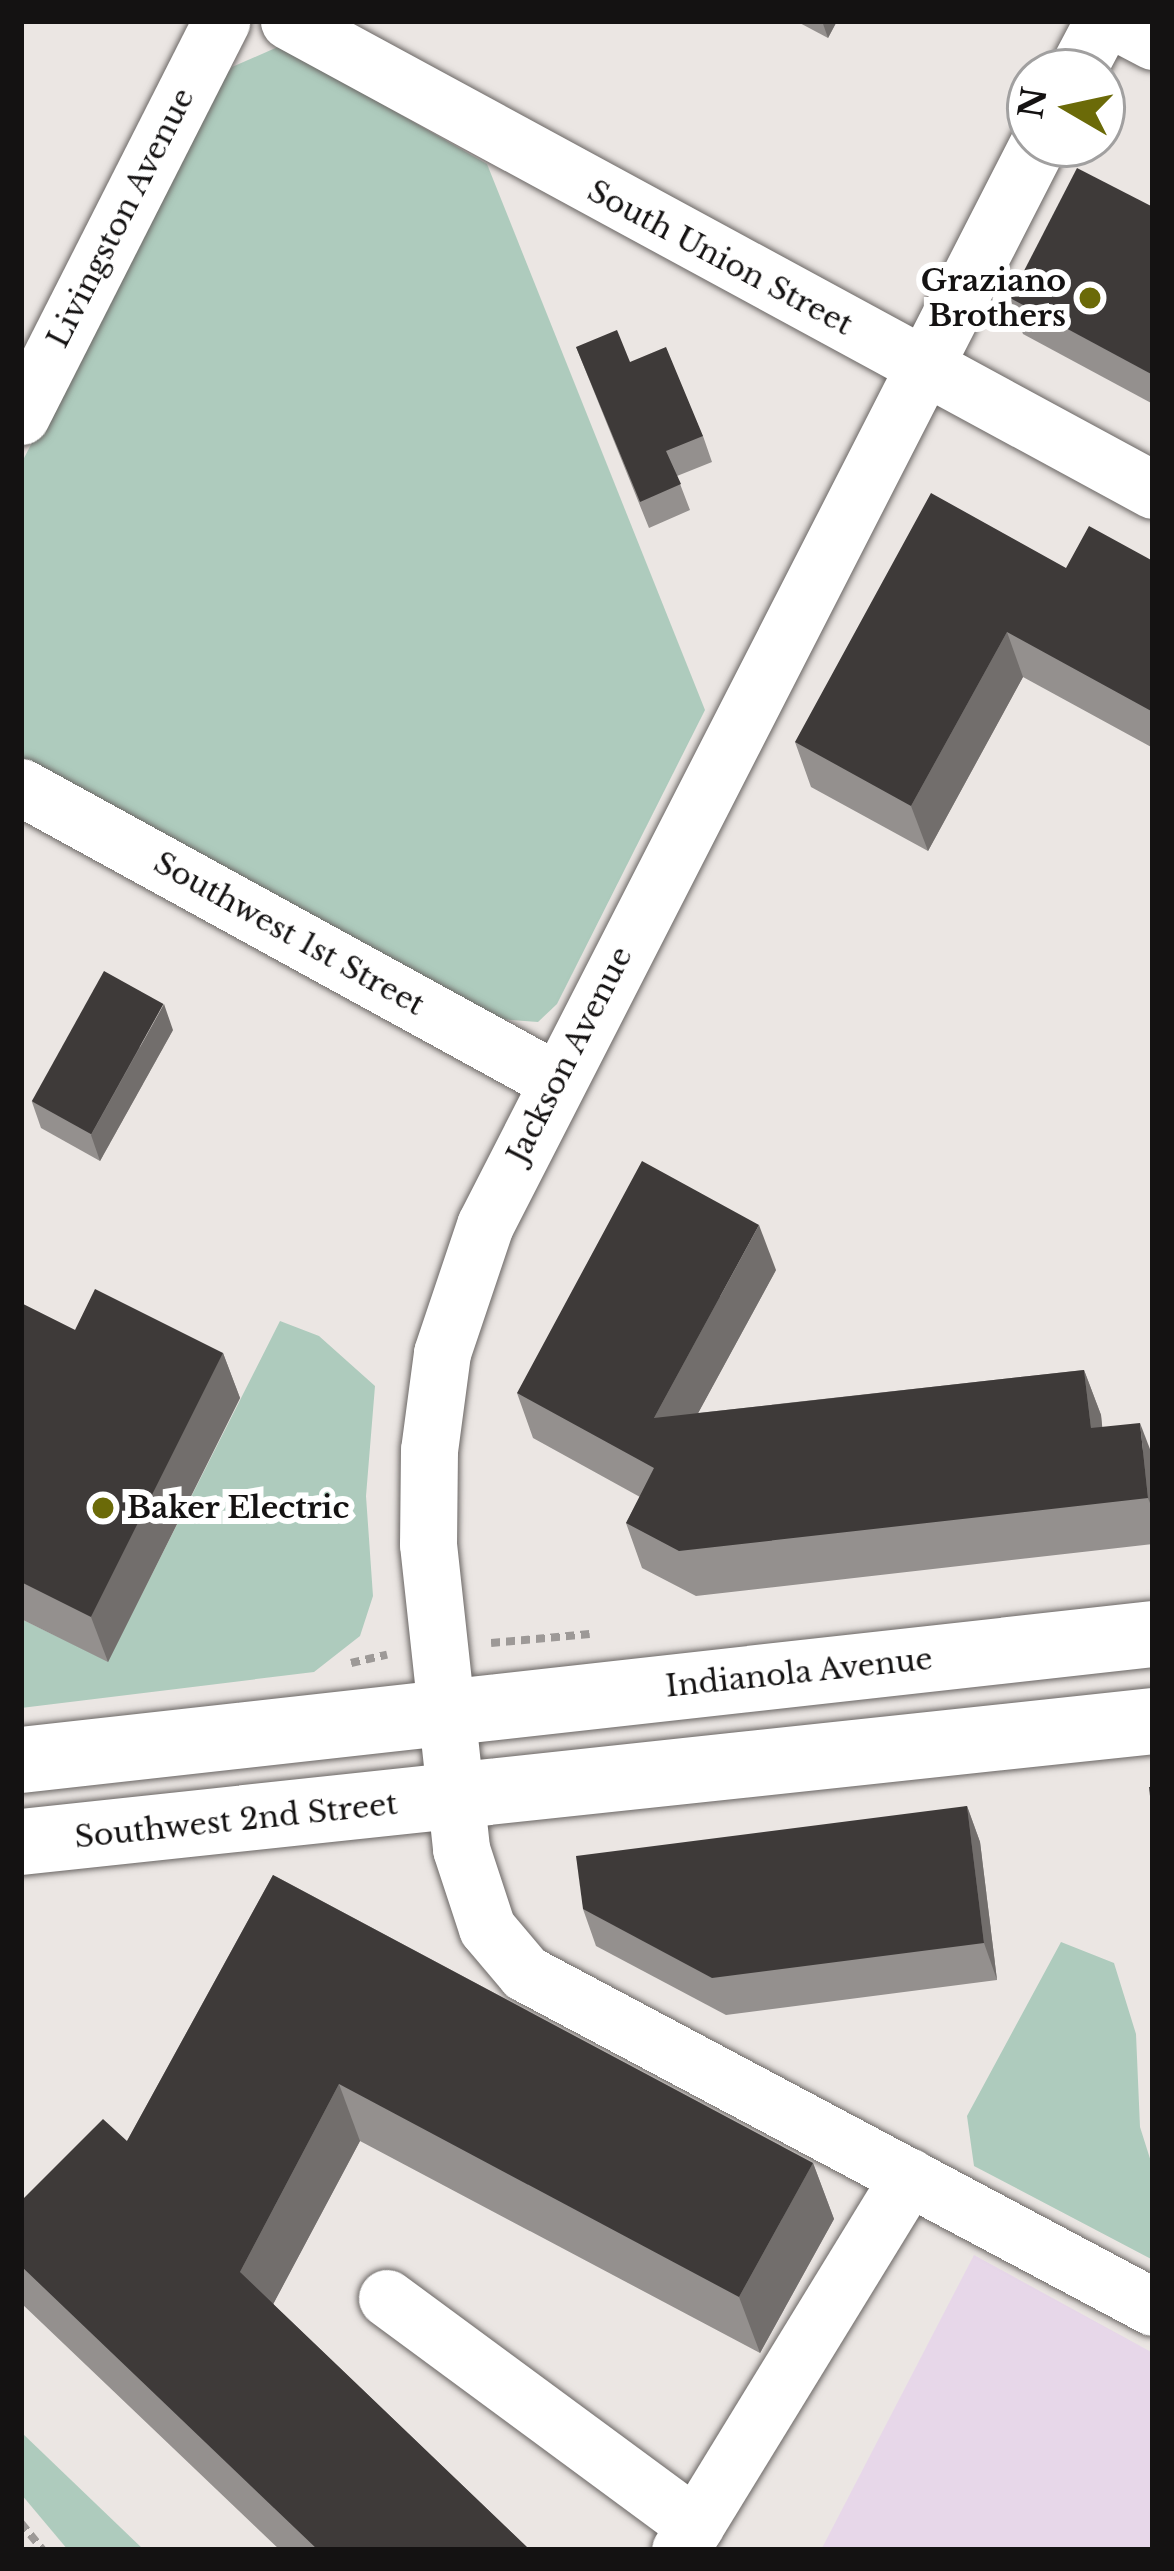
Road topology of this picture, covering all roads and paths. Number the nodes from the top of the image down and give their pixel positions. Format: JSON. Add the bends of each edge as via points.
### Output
{"nodes":[{"id":1,"x":221,"y":21,"type":"edge"},
{"id":2,"x":289,"y":21,"type":"edge"},
{"id":3,"x":1103,"y":21,"type":"edge"},
{"id":4,"x":1115,"y":21,"type":"edge"},
{"id":5,"x":1153,"y":41,"type":"edge"},
{"id":6,"x":1089,"y":48,"type":"edge"},
{"id":7,"x":1025,"y":168,"type":"edge"},
{"id":8,"x":922,"y":364,"type":"junction"},
{"id":9,"x":21,"y":416,"type":"edge"},
{"id":10,"x":1153,"y":490,"type":"edge"},
{"id":11,"x":21,"y":787,"type":"edge"},
{"id":12,"x":557,"y":1081,"type":"junction"},
{"id":13,"x":1153,"y":1634,"type":"edge"},
{"id":14,"x":446,"y":1713,"type":"junction"},
{"id":15,"x":1153,"y":1721,"type":"edge"},
{"id":16,"x":21,"y":1760,"type":"edge"},
{"id":17,"x":452,"y":1799,"type":"junction"},
{"id":18,"x":21,"y":1842,"type":"edge"},
{"id":19,"x":909,"y":2176,"type":"junction"},
{"id":20,"x":386,"y":2298,"type":"dead end"},
{"id":21,"x":1153,"y":2307,"type":"edge"},
{"id":22,"x":21,"y":2523,"type":"edge"},
{"id":23,"x":687,"y":2538,"type":"edge"},
{"id":24,"x":43,"y":2550,"type":"edge"}],
"edges":[{"from":1,"to":9,"type":"street","name":"Livingston Avenue"},
{"from":2,"to":8,"type":"street","name":"South Union Street"},
{"from":3,"to":6,"type":"street"},
{"from":4,"to":5,"type":"street"},
{"from":7,"to":8,"type":"street","name":"Jackson Avenue"},
{"from":8,"to":10,"type":"street","name":"South Union Street"},
{"from":8,"to":12,"type":"street","name":"Jackson Avenue"},
{"from":11,"to":12,"type":"street","name":"Southwest 1st Street"},
{"from":12,"to":14,"type":"street","name":"Jackson Avenue","via":[[468,1266],[436,1385],[428,1528]]},
{"from":13,"to":14,"type":"main road","name":"Indianola Avenue"},
{"from":14,"to":16,"type":"main road"},
{"from":14,"to":17,"type":"street","name":"Jackson Avenue"},
{"from":15,"to":17,"type":"main road"},
{"from":17,"to":18,"type":"main road","name":"Southwest 2nd Street"},
{"from":17,"to":19,"type":"street","name":"Jackson Avenue","via":[[487,1928],[525,1972]]},
{"from":19,"to":21,"type":"street"},
{"from":19,"to":23,"type":"street"},
{"from":20,"to":23,"type":"street"},
{"from":22,"to":24,"type":"path"}]}
